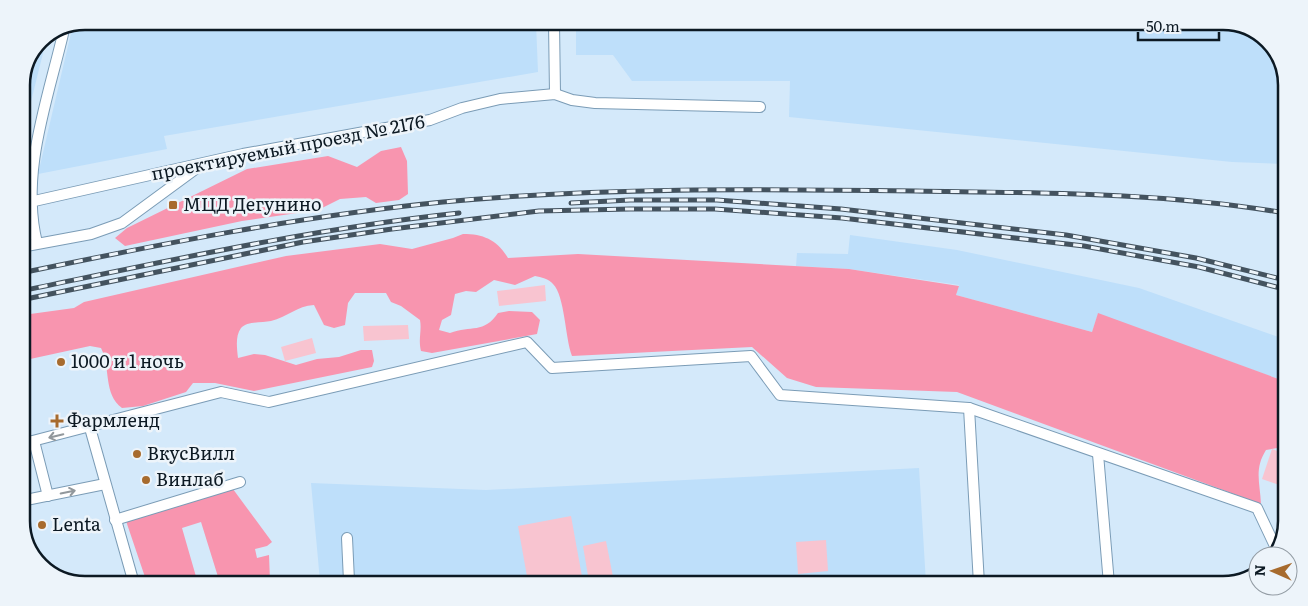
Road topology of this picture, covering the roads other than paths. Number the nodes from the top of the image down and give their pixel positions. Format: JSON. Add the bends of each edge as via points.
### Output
{"nodes":[{"id":1,"x":554,"y":30,"type":"edge"},
{"id":2,"x":63,"y":34,"type":"dead end"},
{"id":3,"x":554,"y":94,"type":"junction"},
{"id":4,"x":760,"y":107,"type":"dead end"},
{"id":5,"x":204,"y":163,"type":"junction"},
{"id":6,"x":30,"y":182,"type":"edge"},
{"id":7,"x":30,"y":202,"type":"edge"},
{"id":8,"x":30,"y":214,"type":"edge"},
{"id":9,"x":37,"y":243,"type":"junction"},
{"id":10,"x":30,"y":245,"type":"edge"},
{"id":11,"x":968,"y":408,"type":"junction"},
{"id":12,"x":90,"y":428,"type":"junction"},
{"id":13,"x":34,"y":441,"type":"junction"},
{"id":14,"x":30,"y":442,"type":"edge"},
{"id":15,"x":1098,"y":454,"type":"junction"},
{"id":16,"x":240,"y":482,"type":"dead end"},
{"id":17,"x":105,"y":484,"type":"junction"},
{"id":18,"x":48,"y":496,"type":"junction"},
{"id":19,"x":30,"y":499,"type":"edge"},
{"id":20,"x":115,"y":520,"type":"junction"},
{"id":21,"x":347,"y":538,"type":"dead end"},
{"id":22,"x":1274,"y":542,"type":"edge"},
{"id":23,"x":132,"y":576,"type":"edge"},
{"id":24,"x":349,"y":576,"type":"edge"},
{"id":25,"x":978,"y":576,"type":"edge"},
{"id":26,"x":1108,"y":576,"type":"edge"}],
"edges":[{"from":1,"to":3,"type":"street"},
{"from":2,"to":6,"type":"street"},
{"from":3,"to":4,"type":"street","via":[[595,102]]},
{"from":3,"to":5,"type":"street","name":"проектируемый проезд № 2176","via":[[500,99],[430,120]]},
{"from":5,"to":7,"type":"street","name":"проектируемый проезд № 2176"},
{"from":5,"to":9,"type":"street","via":[[122,223],[91,234]]},
{"from":8,"to":9,"type":"street"},
{"from":9,"to":10,"type":"street"},
{"from":11,"to":12,"type":"street","via":[[780,394],[752,356],[552,368],[527,342],[269,402],[221,392]]},
{"from":11,"to":15,"type":"street"},
{"from":11,"to":25,"type":"street"},
{"from":12,"to":13,"type":"street","one_way":true},
{"from":12,"to":17,"type":"street"},
{"from":13,"to":14,"type":"street"},
{"from":13,"to":18,"type":"street"},
{"from":15,"to":22,"type":"street","via":[[1257,508]]},
{"from":15,"to":26,"type":"street"},
{"from":16,"to":20,"type":"street"},
{"from":18,"to":17,"type":"street","one_way":true},
{"from":17,"to":20,"type":"street"},
{"from":18,"to":19,"type":"street"},
{"from":20,"to":23,"type":"street"},
{"from":21,"to":24,"type":"street"}]}
